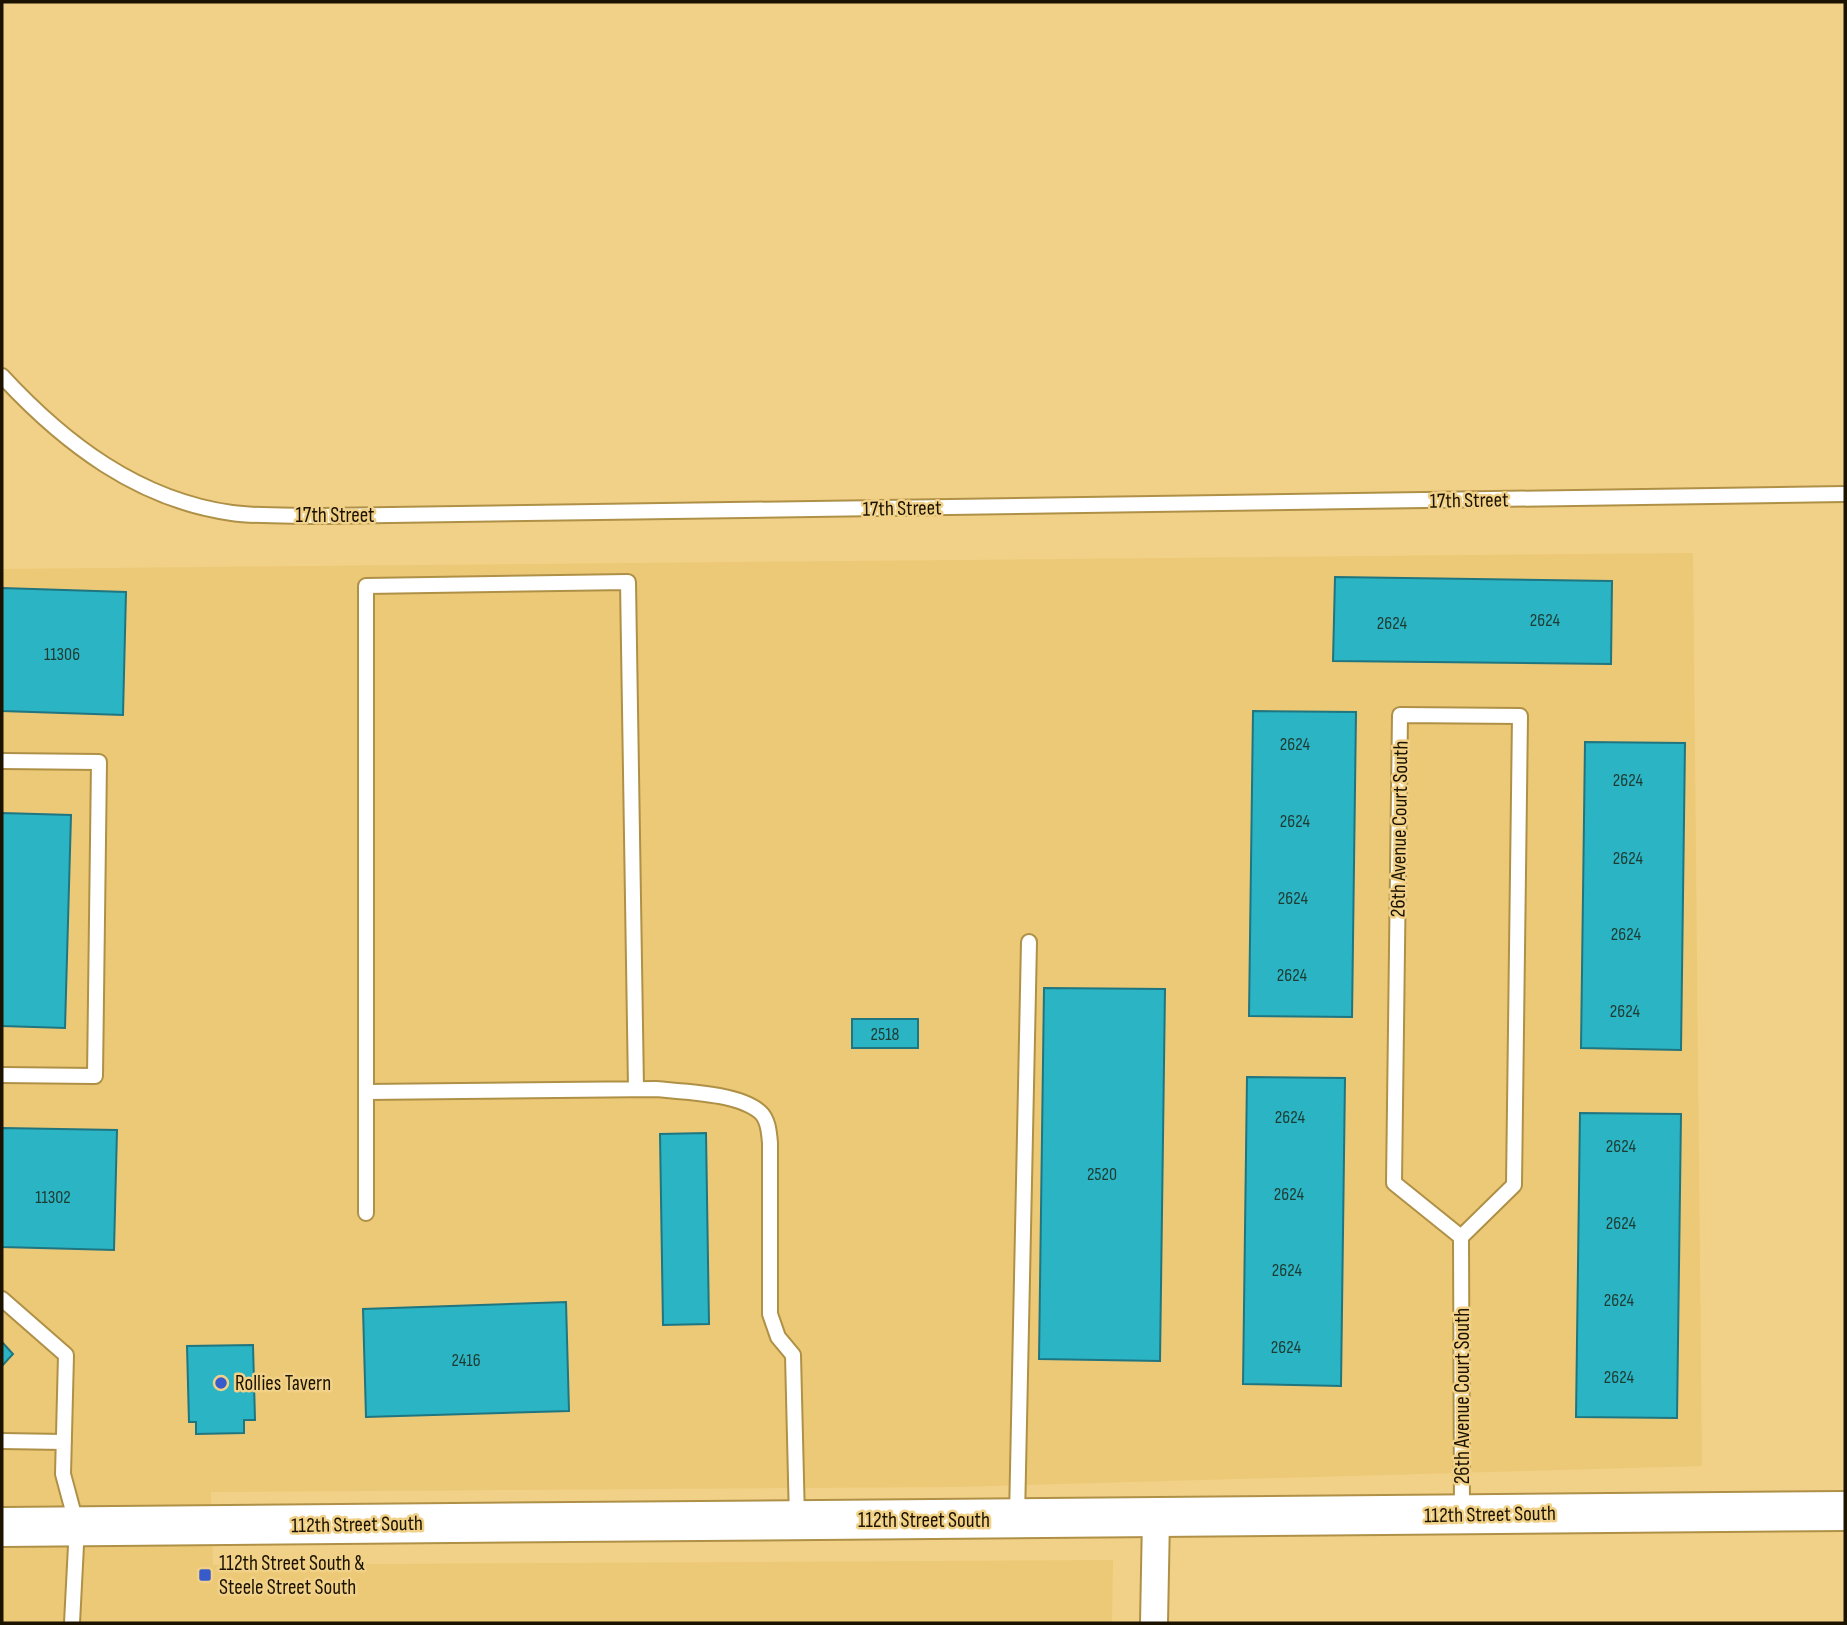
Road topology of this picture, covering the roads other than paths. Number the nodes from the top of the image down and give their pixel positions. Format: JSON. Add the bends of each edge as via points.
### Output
{"nodes":[{"id":1,"x":2,"y":376,"type":"edge"},
{"id":2,"x":1845,"y":494,"type":"edge"},
{"id":3,"x":2,"y":761,"type":"edge"},
{"id":4,"x":1029,"y":942,"type":"dead end"},
{"id":5,"x":2,"y":1075,"type":"edge"},
{"id":6,"x":636,"y":1089,"type":"junction"},
{"id":7,"x":366,"y":1092,"type":"junction"},
{"id":8,"x":366,"y":1213,"type":"dead end"},
{"id":9,"x":1461,"y":1237,"type":"junction"},
{"id":10,"x":2,"y":1299,"type":"edge"},
{"id":11,"x":2,"y":1441,"type":"edge"},
{"id":12,"x":64,"y":1442,"type":"junction"},
{"id":13,"x":1845,"y":1511,"type":"edge"},
{"id":14,"x":1462,"y":1514,"type":"junction"},
{"id":15,"x":1156,"y":1518,"type":"junction"},
{"id":16,"x":1017,"y":1520,"type":"junction"},
{"id":17,"x":797,"y":1521,"type":"junction"},
{"id":18,"x":77,"y":1526,"type":"junction"},
{"id":19,"x":2,"y":1527,"type":"edge"},
{"id":20,"x":72,"y":1623,"type":"edge"},
{"id":21,"x":1154,"y":1623,"type":"edge"}],
"edges":[{"from":1,"to":2,"type":"lane","name":"17th Street","via":[[65,438],[97,461],[195,506],[234,513],[323,516]]},
{"from":3,"to":5,"type":"lane","via":[[99,762],[95,1076]]},
{"from":4,"to":16,"type":"lane"},
{"from":6,"to":7,"type":"lane"},
{"from":6,"to":7,"type":"lane","via":[[628,582],[366,586]]},
{"from":6,"to":17,"type":"lane","via":[[700,1093],[741,1102],[761,1112],[768,1126],[770,1314],[778,1337],[793,1355]]},
{"from":7,"to":8,"type":"lane"},
{"from":9,"to":9,"type":"lane","name":"26th Avenue Court South","via":[[1514,1185],[1520,716],[1401,715],[1394,1183]]},
{"from":9,"to":14,"type":"lane","name":"26th Avenue Court South"},
{"from":10,"to":12,"type":"lane","via":[[66,1355]]},
{"from":11,"to":12,"type":"lane"},
{"from":12,"to":18,"type":"lane","via":[[63,1474]]},
{"from":13,"to":14,"type":"street","name":"112th Street South"},
{"from":14,"to":15,"type":"street","name":"112th Street South"},
{"from":15,"to":16,"type":"street","name":"112th Street South"},
{"from":15,"to":21,"type":"street"},
{"from":16,"to":17,"type":"street","name":"112th Street South"},
{"from":17,"to":18,"type":"street","name":"112th Street South"},
{"from":18,"to":19,"type":"street","name":"112th Street South"},
{"from":18,"to":20,"type":"lane"}]}
